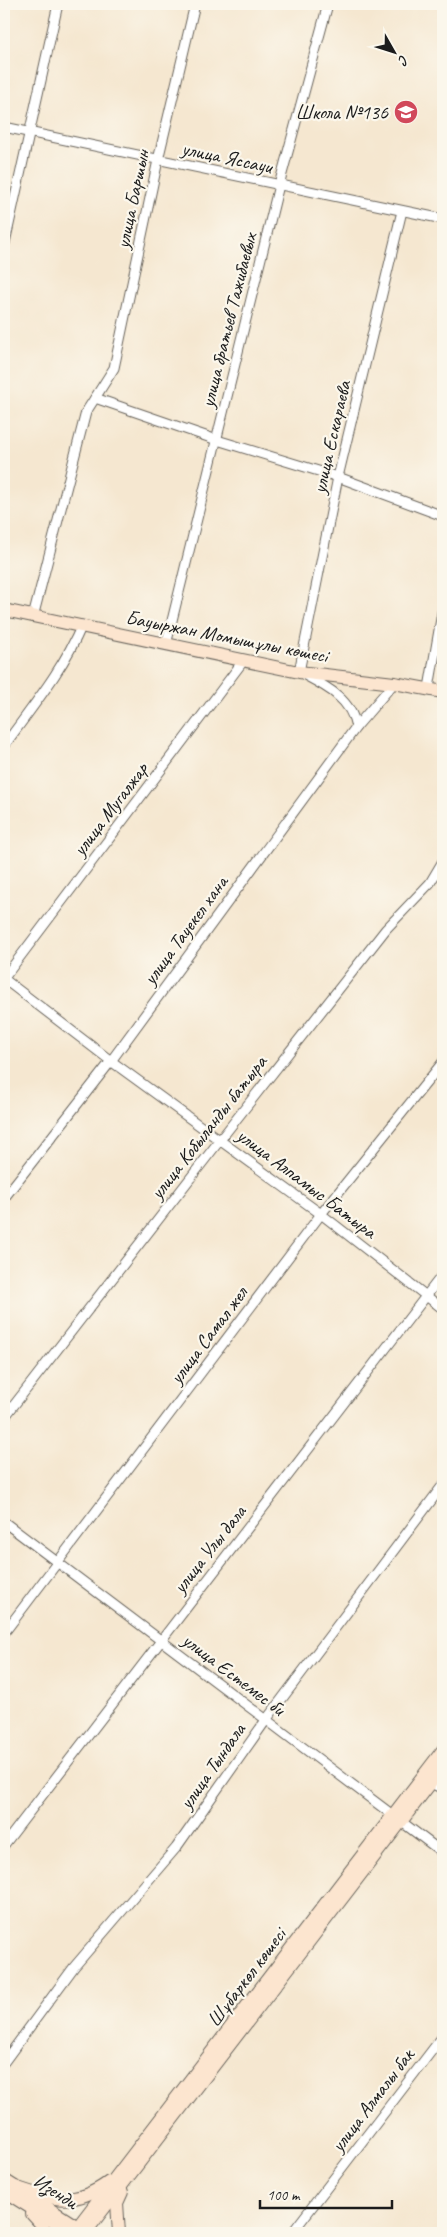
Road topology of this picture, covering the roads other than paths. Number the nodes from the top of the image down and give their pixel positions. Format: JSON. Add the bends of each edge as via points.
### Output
{"nodes":[{"id":1,"x":58,"y":4,"type":"edge"},
{"id":2,"x":195,"y":4,"type":"edge"},
{"id":3,"x":328,"y":4,"type":"edge"},
{"id":4,"x":4,"y":127,"type":"edge"},
{"id":5,"x":28,"y":133,"type":"junction"},
{"id":6,"x":158,"y":160,"type":"junction"},
{"id":7,"x":279,"y":185,"type":"junction"},
{"id":8,"x":402,"y":211,"type":"junction"},
{"id":9,"x":443,"y":219,"type":"edge"},
{"id":10,"x":4,"y":247,"type":"edge"},
{"id":11,"x":95,"y":398,"type":"junction"},
{"id":12,"x":217,"y":440,"type":"junction"},
{"id":13,"x":338,"y":477,"type":"junction"},
{"id":14,"x":443,"y":516,"type":"edge"},
{"id":15,"x":443,"y":607,"type":"edge"},
{"id":16,"x":4,"y":610,"type":"edge"},
{"id":17,"x":33,"y":617,"type":"junction"},
{"id":18,"x":82,"y":625,"type":"junction"},
{"id":19,"x":166,"y":645,"type":"junction"},
{"id":20,"x":244,"y":660,"type":"junction"},
{"id":21,"x":299,"y":672,"type":"junction"},
{"id":22,"x":394,"y":683,"type":"junction"},
{"id":23,"x":429,"y":688,"type":"junction"},
{"id":24,"x":443,"y":692,"type":"edge"},
{"id":25,"x":356,"y":727,"type":"junction"},
{"id":26,"x":4,"y":746,"type":"edge"},
{"id":27,"x":443,"y":861,"type":"edge"},
{"id":28,"x":4,"y":978,"type":"edge"},
{"id":29,"x":111,"y":1061,"type":"junction"},
{"id":30,"x":443,"y":1062,"type":"edge"},
{"id":31,"x":220,"y":1140,"type":"junction"},
{"id":32,"x":4,"y":1198,"type":"edge"},
{"id":33,"x":321,"y":1214,"type":"junction"},
{"id":34,"x":443,"y":1274,"type":"edge"},
{"id":35,"x":427,"y":1296,"type":"junction"},
{"id":36,"x":443,"y":1309,"type":"edge"},
{"id":37,"x":4,"y":1418,"type":"edge"},
{"id":38,"x":443,"y":1485,"type":"edge"},
{"id":39,"x":4,"y":1522,"type":"edge"},
{"id":40,"x":58,"y":1562,"type":"junction"},
{"id":41,"x":4,"y":1632,"type":"edge"},
{"id":42,"x":160,"y":1640,"type":"junction"},
{"id":43,"x":266,"y":1720,"type":"junction"},
{"id":44,"x":443,"y":1750,"type":"edge"},
{"id":45,"x":443,"y":1767,"type":"edge"},
{"id":46,"x":431,"y":1783,"type":"junction"},
{"id":47,"x":443,"y":1789,"type":"edge"},
{"id":48,"x":398,"y":1818,"type":"junction"},
{"id":49,"x":4,"y":1844,"type":"edge"},
{"id":50,"x":443,"y":1853,"type":"edge"},
{"id":51,"x":443,"y":2036,"type":"edge"},
{"id":52,"x":4,"y":2062,"type":"edge"},
{"id":53,"x":124,"y":2177,"type":"junction"},
{"id":54,"x":4,"y":2180,"type":"edge"},
{"id":55,"x":11,"y":2192,"type":"edge"},
{"id":56,"x":80,"y":2232,"type":"edge"},
{"id":57,"x":45,"y":2233,"type":"edge"},
{"id":58,"x":119,"y":2233,"type":"edge"},
{"id":59,"x":292,"y":2233,"type":"edge"}],
"edges":[{"from":1,"to":5,"type":"street"},
{"from":2,"to":6,"type":"street","name":"улица Баршын"},
{"from":3,"to":7,"type":"street","name":"улица братьев Тажибаевых"},
{"from":4,"to":5,"type":"street","name":"улица Яссауи"},
{"from":5,"to":6,"type":"street","name":"улица Яссауи"},
{"from":5,"to":10,"type":"street"},
{"from":6,"to":7,"type":"street","name":"улица Яссауи"},
{"from":6,"to":11,"type":"street","name":"улица Баршын","via":[[114,368]]},
{"from":7,"to":8,"type":"street","name":"улица Яссауи"},
{"from":7,"to":12,"type":"street","name":"улица братьев Тажибаевых"},
{"from":8,"to":9,"type":"street","name":"улица Яссауи"},
{"from":8,"to":13,"type":"street","name":"улица Ескараева"},
{"from":11,"to":12,"type":"street"},
{"from":11,"to":17,"type":"street","name":"улица Баршын","via":[[86,412]]},
{"from":12,"to":13,"type":"street"},
{"from":12,"to":19,"type":"street","name":"улица братьев Тажибаевых"},
{"from":13,"to":14,"type":"street"},
{"from":13,"to":21,"type":"street","name":"улица Ескараева"},
{"from":15,"to":23,"type":"street"},
{"from":16,"to":17,"type":"street","name":"Бауыржан Момышұлы көшесі"},
{"from":17,"to":18,"type":"street","name":"Бауыржан Момышұлы көшесі"},
{"from":18,"to":19,"type":"street","name":"Бауыржан Момышұлы көшесі"},
{"from":18,"to":26,"type":"street","via":[[72,649]]},
{"from":19,"to":20,"type":"street","name":"Бауыржан Момышұлы көшесі"},
{"from":20,"to":21,"type":"street","name":"Бауыржан Момышұлы көшесі"},
{"from":20,"to":28,"type":"street","name":"улица Мугалжар"},
{"from":21,"to":22,"type":"street","name":"Бауыржан Момышұлы көшесі"},
{"from":21,"to":25,"type":"street","via":[[343,699],[354,713]]},
{"from":22,"to":23,"type":"street","name":"Бауыржан Момышұлы көшесі"},
{"from":22,"to":25,"type":"street","name":"улица Тауекел хана"},
{"from":23,"to":24,"type":"street","name":"Бауыржан Момышұлы көшесі"},
{"from":25,"to":29,"type":"street","name":"улица Тауекел хана"},
{"from":27,"to":31,"type":"street","name":"улица Кобыланды батыра","via":[[430,882],[386,929]]},
{"from":28,"to":29,"type":"street","name":"улица Алпамыс Батыра"},
{"from":29,"to":31,"type":"street","name":"улица Алпамыс Батыра"},
{"from":29,"to":32,"type":"street","name":"улица Тауекел хана"},
{"from":30,"to":33,"type":"street","name":"улица Самал жел"},
{"from":31,"to":33,"type":"street","name":"улица Алпамыс Батыра"},
{"from":31,"to":37,"type":"street","name":"улица Кобыланды батыра"},
{"from":33,"to":35,"type":"street","name":"улица Алпамыс Батыра"},
{"from":33,"to":40,"type":"street","name":"улица Самал жел"},
{"from":34,"to":35,"type":"street","name":"улица Улы дала"},
{"from":35,"to":36,"type":"street","name":"улица Алпамыс Батыра"},
{"from":35,"to":42,"type":"street","name":"улица Улы дала"},
{"from":38,"to":43,"type":"street","name":"улица Тындала"},
{"from":39,"to":40,"type":"street","name":"улица Естемес би"},
{"from":40,"to":41,"type":"street","name":"улица Самал жел"},
{"from":40,"to":42,"type":"street","name":"улица Естемес би"},
{"from":42,"to":43,"type":"street","name":"улица Естемес би"},
{"from":42,"to":49,"type":"street","name":"улица Улы дала"},
{"from":43,"to":48,"type":"street","name":"улица Естемес би"},
{"from":43,"to":52,"type":"street","name":"улица Тындала","via":[[176,1848],[74,1967]]},
{"from":44,"to":48,"type":"street","name":"Шұбаркөл көшесі"},
{"from":45,"to":46,"type":"street","name":"Шұбаркөл көшесі"},
{"from":46,"to":47,"type":"street"},
{"from":46,"to":48,"type":"street","name":"Шұбаркөл көшесі"},
{"from":48,"to":50,"type":"street","name":"улица Естемес би"},
{"from":48,"to":53,"type":"street","name":"Шұбаркөл көшесі"},
{"from":51,"to":59,"type":"street","name":"улица Алмалы бак"},
{"from":53,"to":55,"type":"street","via":[[77,2199],[59,2201]]},
{"from":53,"to":56,"type":"street","name":"Шұбаркөл көшесі"},
{"from":53,"to":58,"type":"street","via":[[116,2203]]},
{"from":54,"to":55,"type":"street","name":"Изенди"},
{"from":55,"to":56,"type":"street","name":"Изенди"},
{"from":55,"to":57,"type":"street","via":[[42,2225]]}]}
